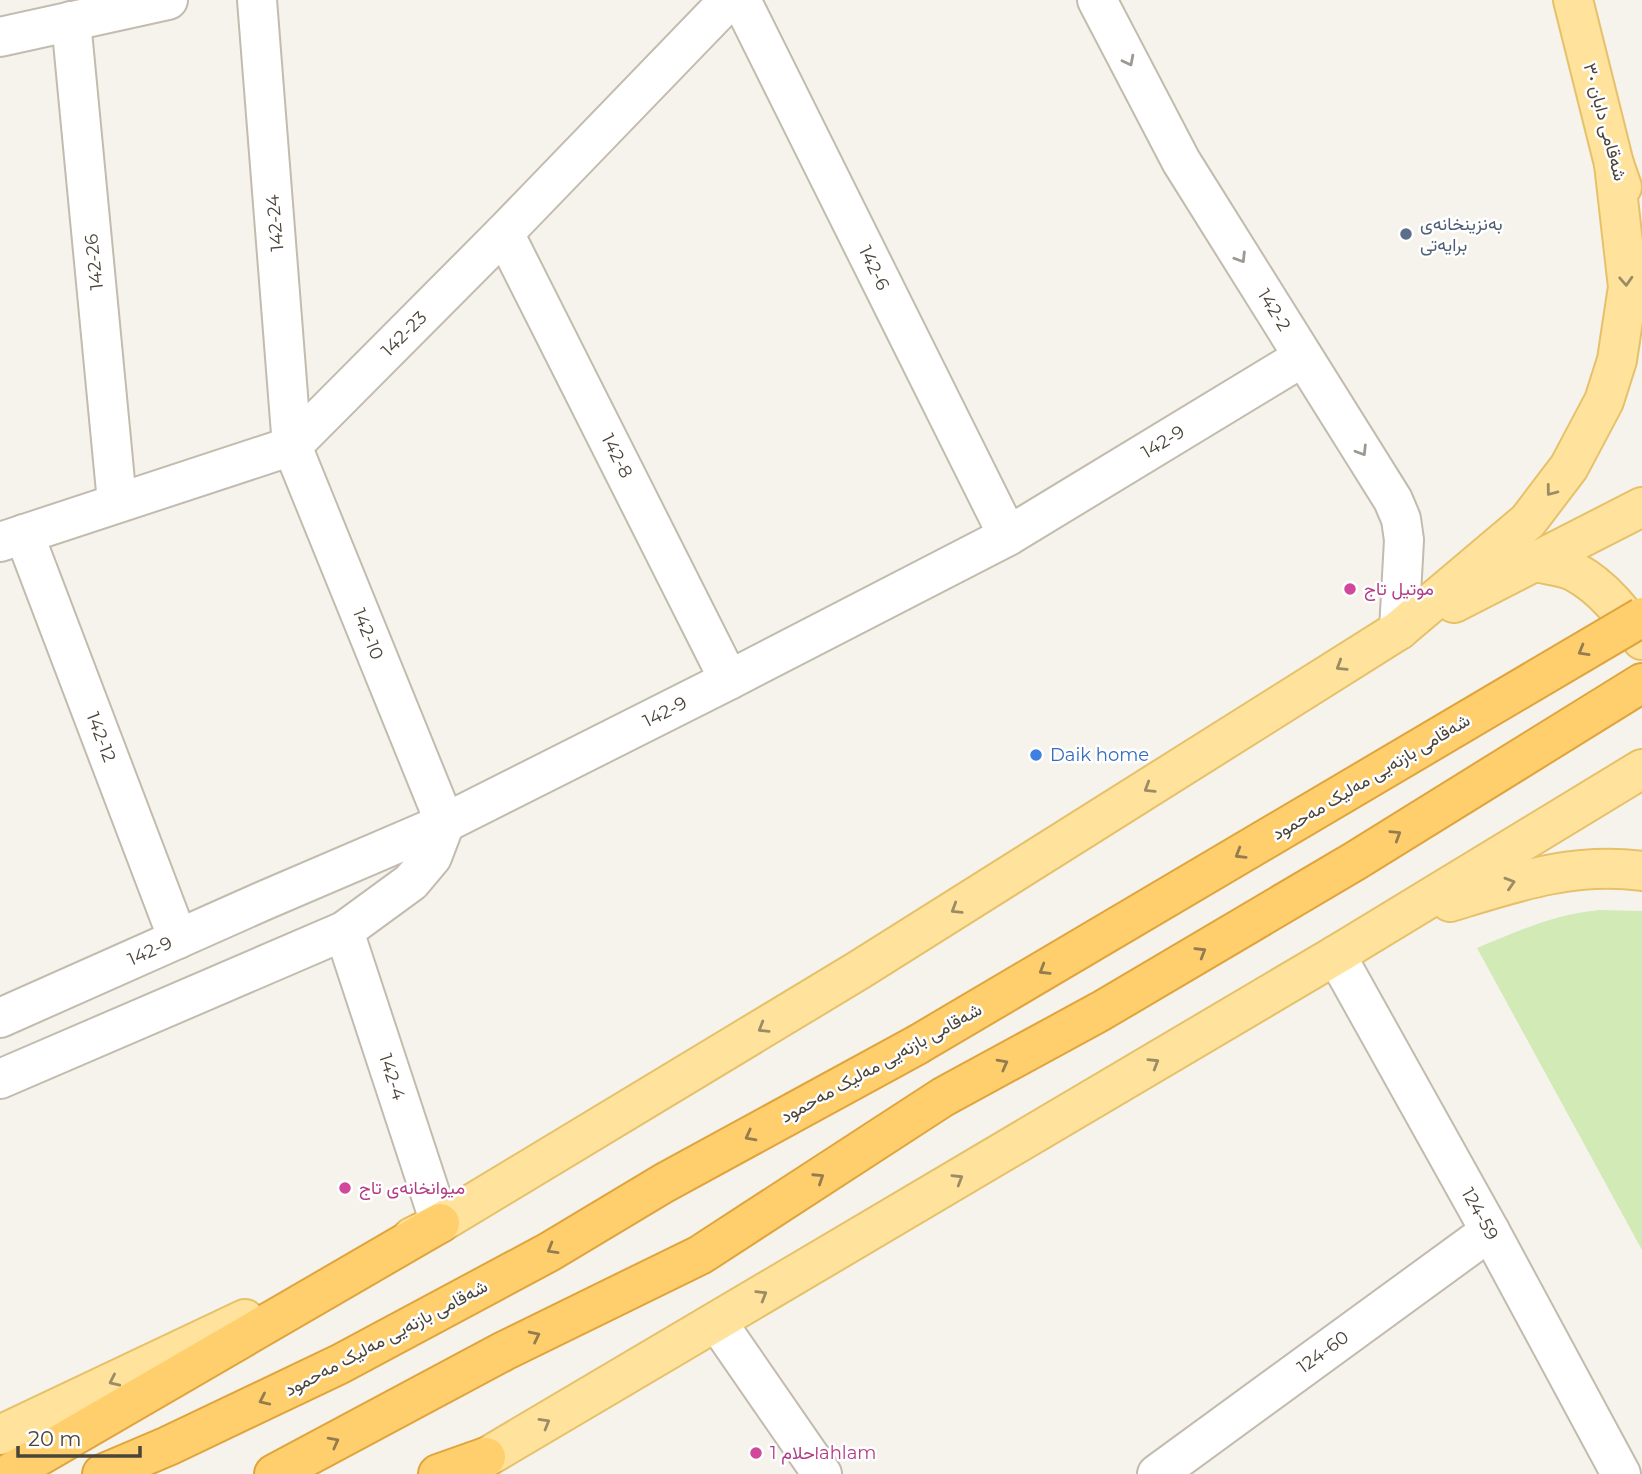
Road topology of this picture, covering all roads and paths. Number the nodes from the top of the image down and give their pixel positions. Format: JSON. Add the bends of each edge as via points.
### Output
{"nodes":[{"id":1,"x":168,"y":0,"type":"edge"},
{"id":2,"x":257,"y":0,"type":"edge"},
{"id":3,"x":729,"y":0,"type":"edge"},
{"id":4,"x":741,"y":0,"type":"edge"},
{"id":5,"x":1097,"y":0,"type":"edge"},
{"id":6,"x":1573,"y":0,"type":"edge"},
{"id":7,"x":71,"y":21,"type":"junction"},
{"id":8,"x":0,"y":37,"type":"edge"},
{"id":9,"x":1614,"y":164,"type":"junction"},
{"id":10,"x":504,"y":233,"type":"junction"},
{"id":11,"x":1642,"y":241,"type":"edge"},
{"id":12,"x":1303,"y":357,"type":"junction"},
{"id":13,"x":292,"y":446,"type":"junction"},
{"id":14,"x":117,"y":502,"type":"junction"},
{"id":15,"x":1642,"y":507,"type":"edge"},
{"id":16,"x":1008,"y":536,"type":"junction"},
{"id":17,"x":12,"y":538,"type":"edge"},
{"id":18,"x":1536,"y":562,"type":"junction"},
{"id":19,"x":1642,"y":617,"type":"edge"},
{"id":20,"x":1399,"y":630,"type":"junction"},
{"id":21,"x":1642,"y":640,"type":"edge"},
{"id":22,"x":729,"y":680,"type":"junction"},
{"id":23,"x":1642,"y":683,"type":"edge"},
{"id":24,"x":1642,"y":769,"type":"edge"},
{"id":25,"x":444,"y":823,"type":"junction"},
{"id":26,"x":1642,"y":871,"type":"edge"},
{"id":27,"x":1398,"y":917,"type":"junction"},
{"id":28,"x":344,"y":932,"type":"junction"},
{"id":29,"x":178,"y":939,"type":"junction"},
{"id":30,"x":1336,"y":955,"type":"junction"},
{"id":31,"x":0,"y":1017,"type":"edge"},
{"id":32,"x":0,"y":1079,"type":"edge"},
{"id":33,"x":440,"y":1223,"type":"junction"},
{"id":34,"x":1490,"y":1231,"type":"junction"},
{"id":35,"x":718,"y":1322,"type":"junction"},
{"id":36,"x":0,"y":1436,"type":"edge"},
{"id":37,"x":472,"y":1466,"type":"edge"},
{"id":38,"x":8,"y":1474,"type":"edge"},
{"id":39,"x":102,"y":1474,"type":"edge"},
{"id":40,"x":274,"y":1474,"type":"edge"},
{"id":41,"x":438,"y":1474,"type":"edge"},
{"id":42,"x":821,"y":1474,"type":"edge"},
{"id":43,"x":1157,"y":1474,"type":"edge"},
{"id":44,"x":1621,"y":1474,"type":"edge"}],
"edges":[{"from":1,"to":7,"type":"street"},
{"from":2,"to":13,"type":"street","name":"142-24"},
{"from":3,"to":10,"type":"street","name":"142-23"},
{"from":4,"to":16,"type":"street","name":"142-6"},
{"from":5,"to":12,"type":"street","name":"142-2","one_way":true,"via":[[1181,161]]},
{"from":6,"to":9,"type":"main road","name":"شەقامی دابان ٣٠"},
{"from":7,"to":8,"type":"street"},
{"from":7,"to":14,"type":"street","name":"142-26"},
{"from":9,"to":11,"type":"main road","name":"شەقامی دابان ٣٠"},
{"from":9,"to":20,"type":"main road","one_way":true,"via":[[1628,287],[1617,360],[1604,401],[1569,467],[1528,521]]},
{"from":10,"to":13,"type":"street","name":"142-23"},
{"from":10,"to":22,"type":"street","name":"142-8"},
{"from":12,"to":16,"type":"street","name":"142-9"},
{"from":12,"to":20,"type":"street","name":"142-2","one_way":true,"via":[[1401,519]]},
{"from":13,"to":14,"type":"street","name":"142-23"},
{"from":13,"to":25,"type":"street","name":"142-10"},
{"from":14,"to":17,"type":"street","name":"142-23"},
{"from":15,"to":18,"type":"main road"},
{"from":16,"to":22,"type":"street","name":"142-9"},
{"from":17,"to":29,"type":"street","name":"142-12"},
{"from":18,"to":20,"type":"main road"},
{"from":18,"to":21,"type":"main road","via":[[1573,570],[1604,593]]},
{"from":19,"to":39,"type":"highway","name":"شەقامی بازنەیی مەلیک مەحمود","one_way":true,"bridge":true,"via":[[917,1045],[664,1183],[549,1252],[340,1364]]},
{"from":20,"to":33,"type":"main road","one_way":true,"via":[[859,970]]},
{"from":22,"to":25,"type":"street","name":"142-9"},
{"from":40,"to":23,"type":"highway","one_way":true,"via":[[504,1351],[700,1255],[943,1097],[1101,1012]]},
{"from":24,"to":27,"type":"main road"},
{"from":25,"to":28,"type":"street","via":[[432,857],[411,882]]},
{"from":25,"to":29,"type":"street","name":"142-9"},
{"from":27,"to":26,"type":"main road","one_way":true,"via":[[1562,871]]},
{"from":27,"to":30,"type":"main road"},
{"from":28,"to":32,"type":"street"},
{"from":28,"to":33,"type":"street","name":"142-4"},
{"from":29,"to":31,"type":"street","name":"142-9"},
{"from":30,"to":34,"type":"street","name":"124-59"},
{"from":35,"to":30,"type":"main road","one_way":true},
{"from":33,"to":36,"type":"main road","one_way":true},
{"from":33,"to":38,"type":"highway"},
{"from":34,"to":43,"type":"street","name":"124-60"},
{"from":34,"to":44,"type":"street","name":"124-59"},
{"from":37,"to":35,"type":"main road","one_way":true},
{"from":35,"to":42,"type":"street"},
{"from":37,"to":41,"type":"highway"}]}
